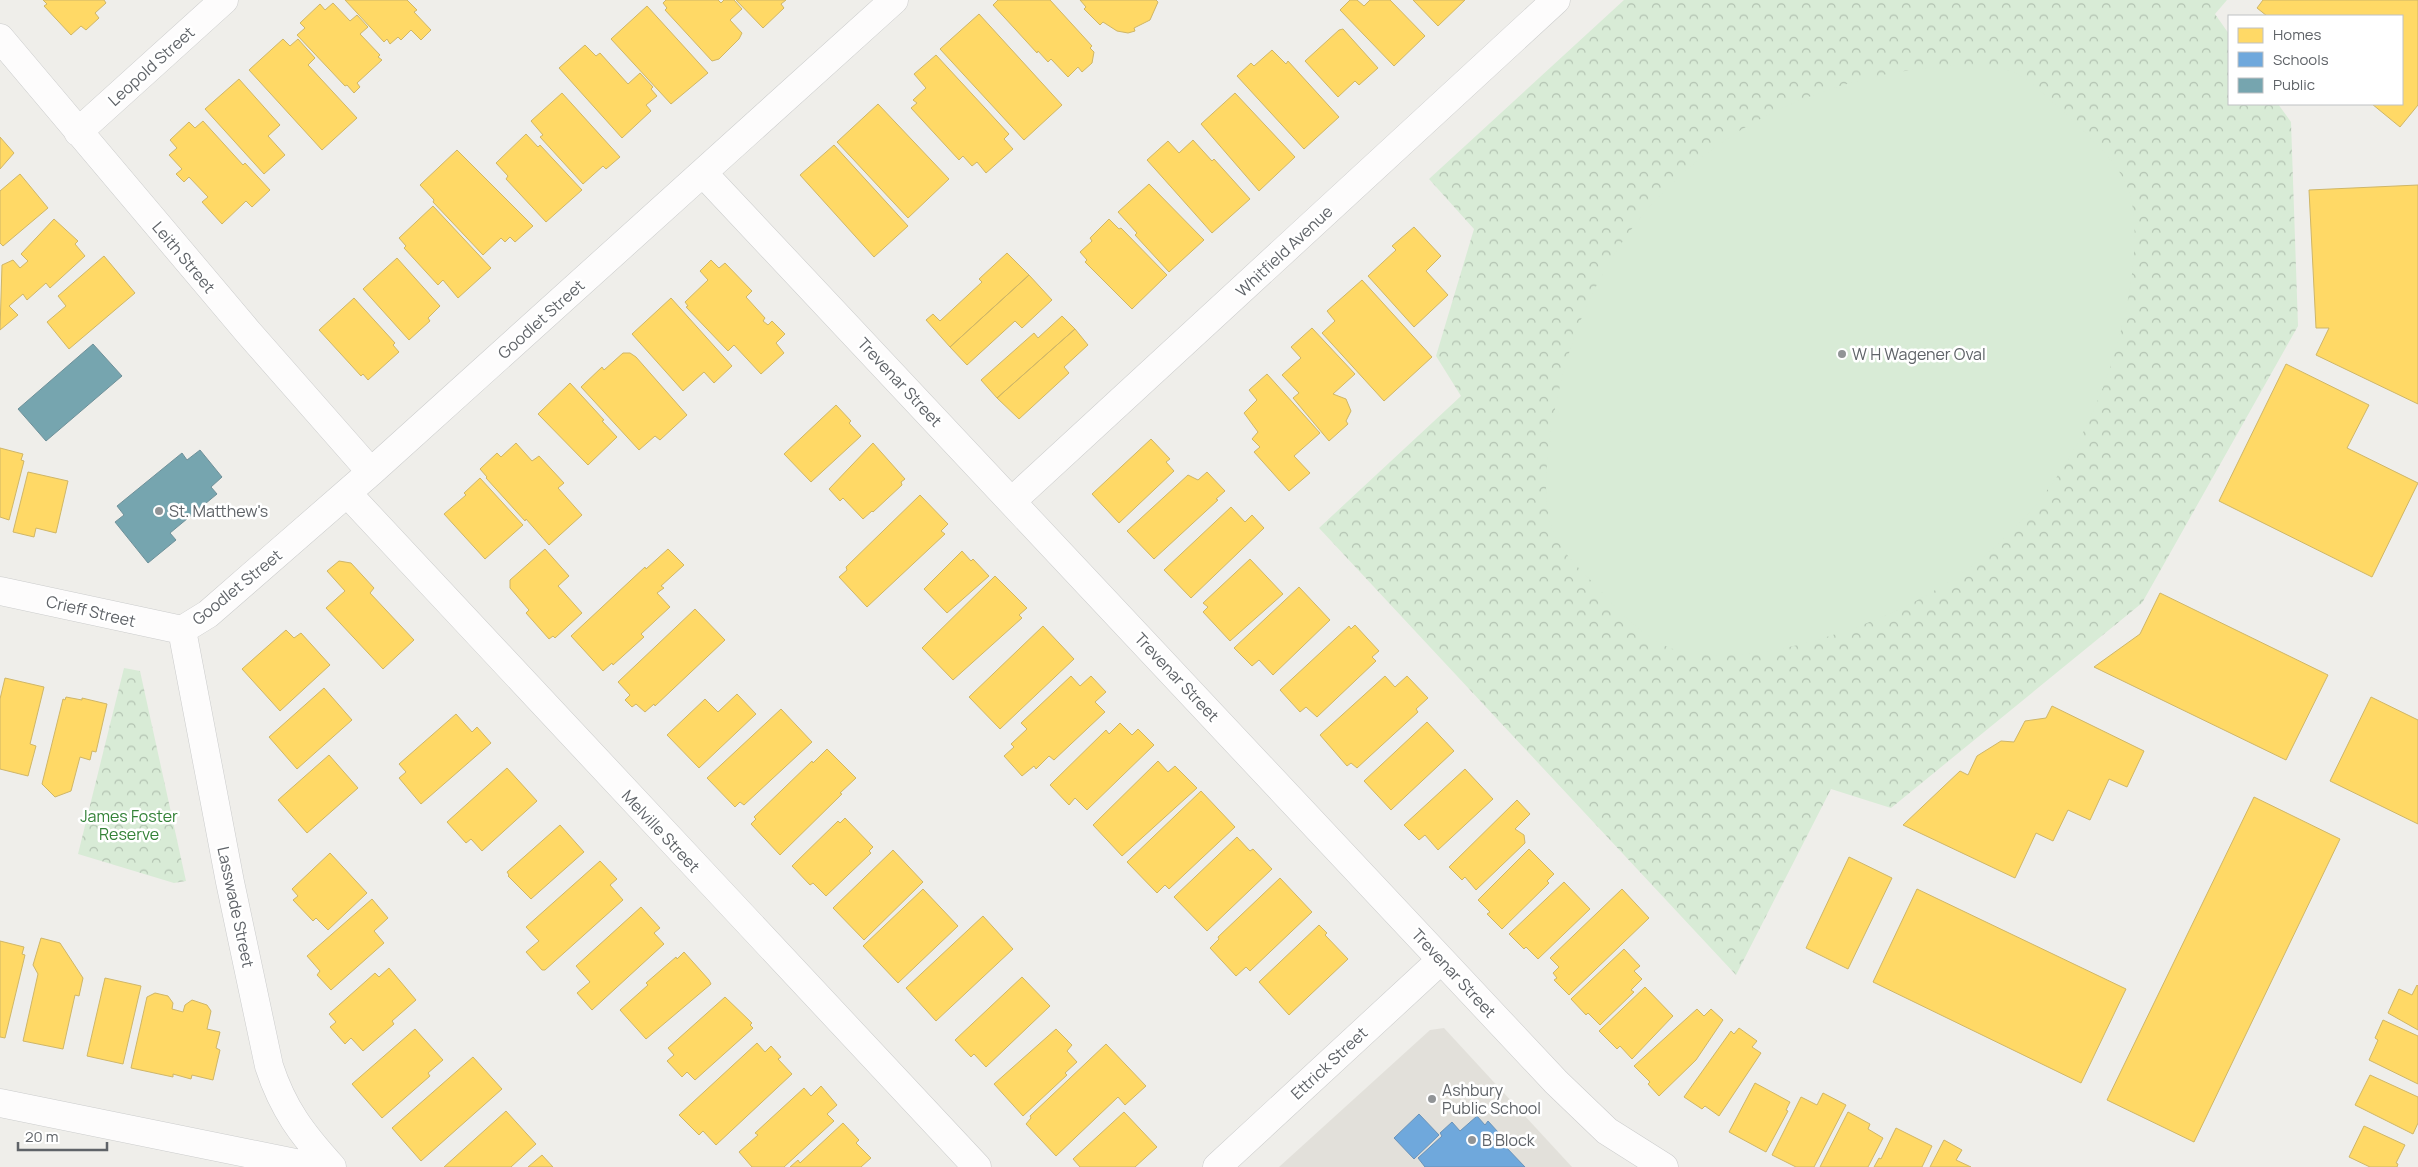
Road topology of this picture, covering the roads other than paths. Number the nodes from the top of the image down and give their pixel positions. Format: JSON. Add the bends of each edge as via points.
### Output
{"nodes":[{"id":1,"x":224,"y":0,"type":"edge"},
{"id":2,"x":894,"y":0,"type":"edge"},
{"id":3,"x":1556,"y":0,"type":"edge"},
{"id":4,"x":0,"y":38,"type":"edge"},
{"id":5,"x":78,"y":132,"type":"junction"},
{"id":6,"x":703,"y":173,"type":"junction"},
{"id":7,"x":371,"y":472,"type":"junction"},
{"id":8,"x":347,"y":493,"type":"junction"},
{"id":9,"x":1012,"y":501,"type":"junction"},
{"id":10,"x":0,"y":591,"type":"edge"},
{"id":11,"x":182,"y":630,"type":"junction"},
{"id":12,"x":1441,"y":960,"type":"junction"},
{"id":13,"x":0,"y":1103,"type":"edge"},
{"id":14,"x":315,"y":1167,"type":"edge"},
{"id":15,"x":332,"y":1167,"type":"edge"},
{"id":16,"x":977,"y":1167,"type":"edge"},
{"id":17,"x":1217,"y":1167,"type":"edge"},
{"id":18,"x":1664,"y":1167,"type":"edge"}],
"edges":[{"from":1,"to":5,"type":"street","name":"Leopold Street"},
{"from":2,"to":6,"type":"street","name":"Goodlet Street"},
{"from":3,"to":9,"type":"street","name":"Whitfield Avenue"},
{"from":4,"to":5,"type":"street","name":"Leith Street"},
{"from":5,"to":7,"type":"street","name":"Leith Street"},
{"from":6,"to":7,"type":"street","name":"Goodlet Street"},
{"from":6,"to":9,"type":"street","name":"Trevenar Street"},
{"from":7,"to":8,"type":"street","name":"Goodlet Street"},
{"from":8,"to":11,"type":"street","name":"Goodlet Street","via":[[208,614]]},
{"from":8,"to":16,"type":"street","name":"Melville Street"},
{"from":9,"to":12,"type":"street","name":"Trevenar Street"},
{"from":10,"to":11,"type":"street","name":"Crieff Street"},
{"from":11,"to":15,"type":"street","name":"Lasswade Street","via":[[269,1066],[289,1115]]},
{"from":12,"to":17,"type":"street","name":"Ettrick Street"},
{"from":12,"to":18,"type":"street","name":"Trevenar Street","via":[[1600,1125]]},
{"from":13,"to":14,"type":"street"}]}
